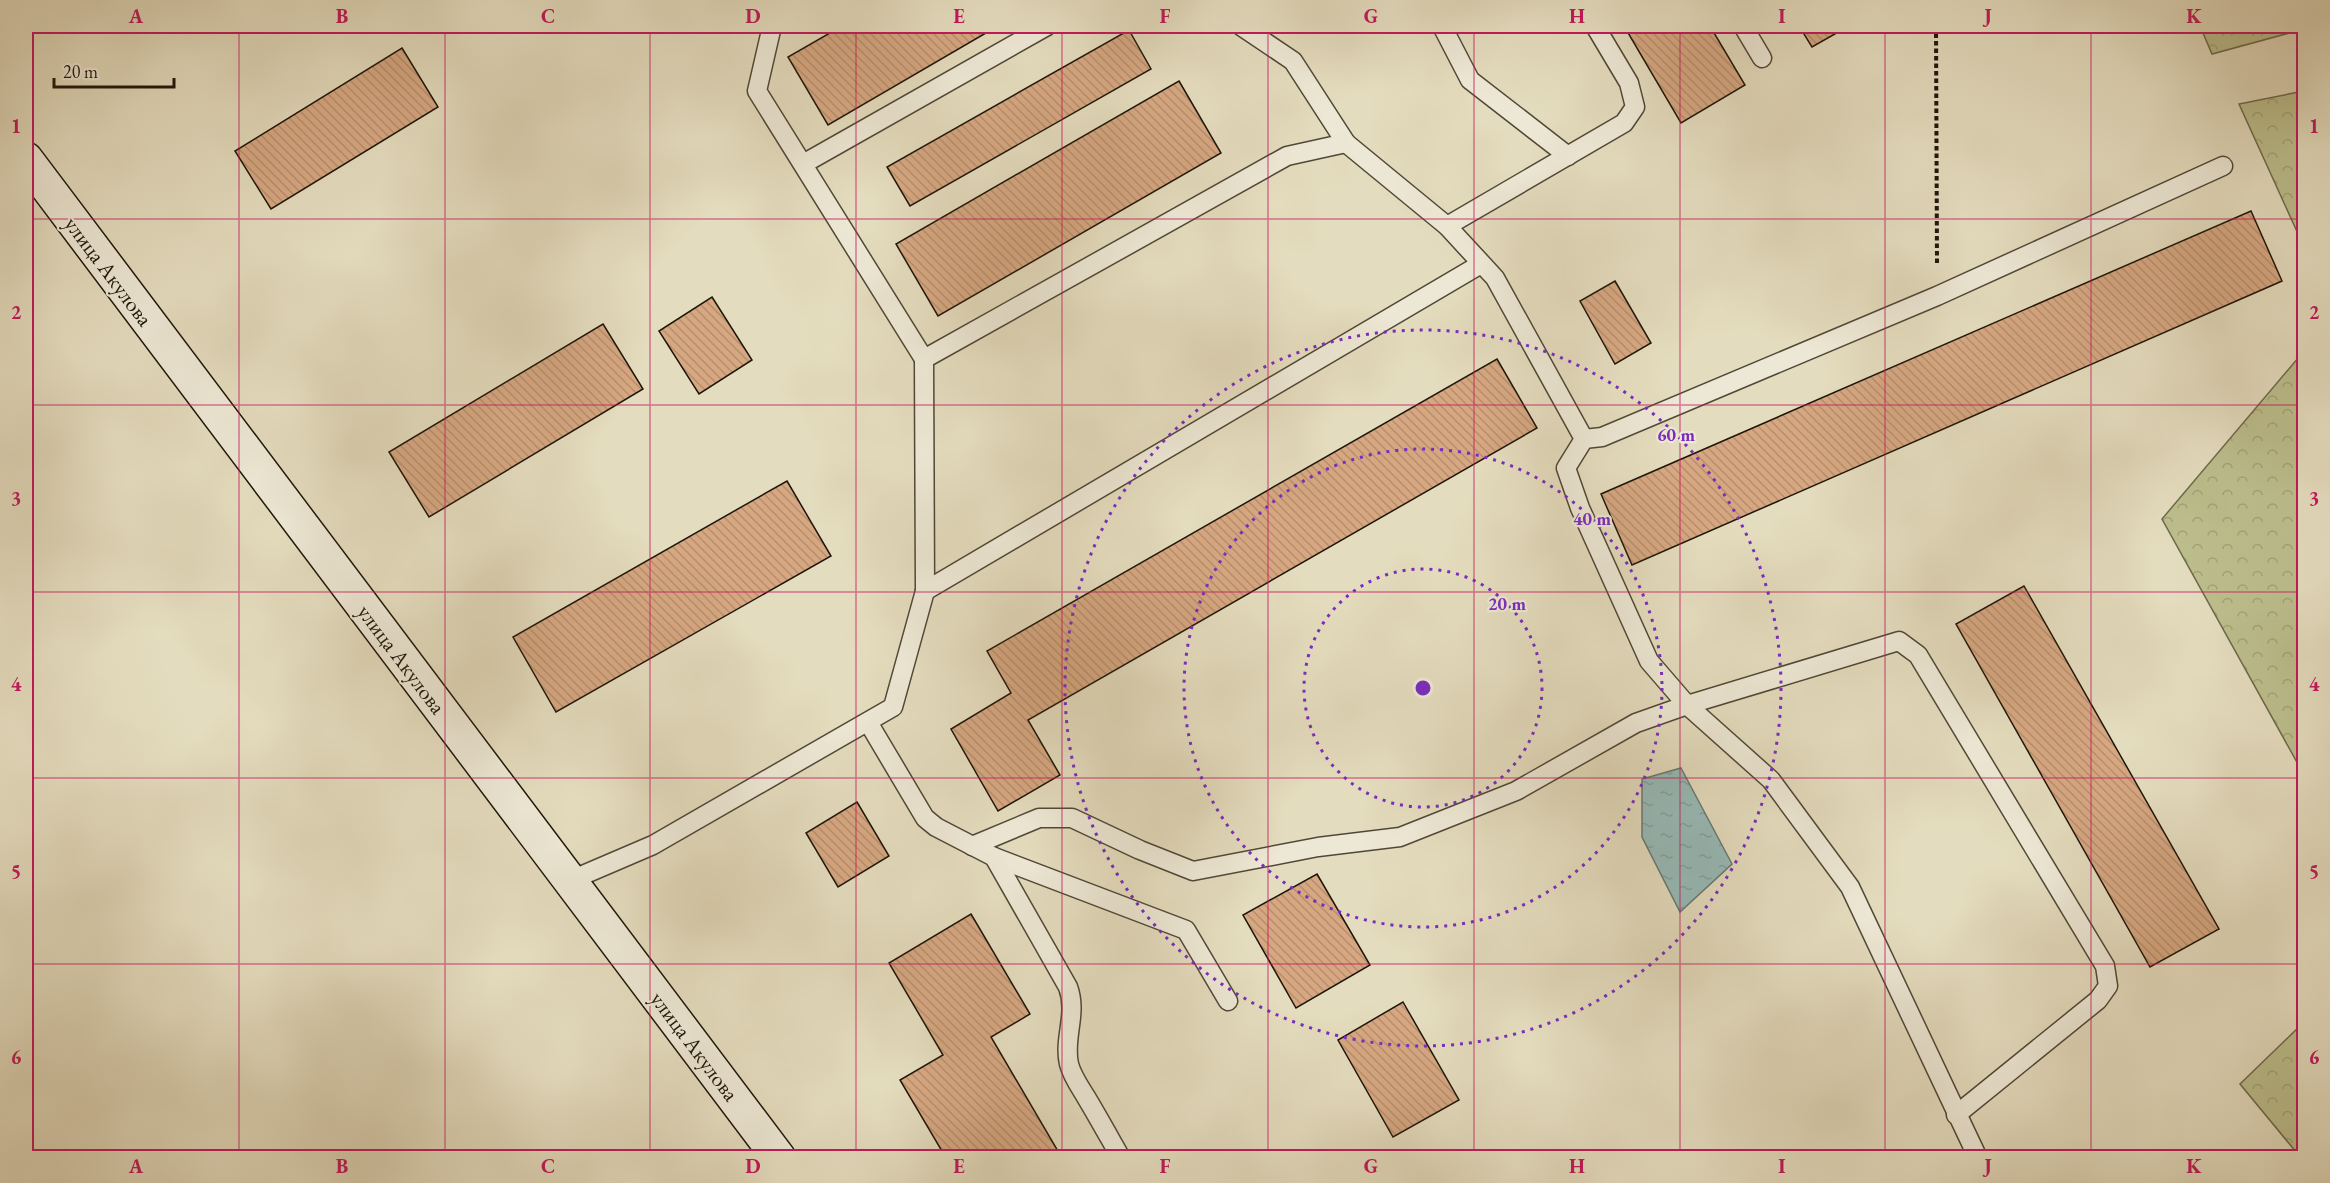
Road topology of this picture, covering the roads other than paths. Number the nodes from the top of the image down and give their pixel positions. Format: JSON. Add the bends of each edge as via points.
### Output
{"nodes":[{"id":1,"x":772,"y":26,"type":"edge"},
{"id":2,"x":1047,"y":26,"type":"edge"},
{"id":3,"x":1241,"y":26,"type":"edge"},
{"id":4,"x":1442,"y":26,"type":"edge"},
{"id":5,"x":1595,"y":26,"type":"edge"},
{"id":6,"x":1743,"y":26,"type":"edge"},
{"id":7,"x":1762,"y":58,"type":"dead end"},
{"id":8,"x":1346,"y":143,"type":"junction"},
{"id":9,"x":1568,"y":156,"type":"junction"},
{"id":10,"x":26,"y":159,"type":"edge"},
{"id":11,"x":803,"y":164,"type":"junction"},
{"id":12,"x":2223,"y":166,"type":"dead end"},
{"id":13,"x":1447,"y":226,"type":"junction"},
{"id":14,"x":1481,"y":264,"type":"junction"},
{"id":15,"x":924,"y":359,"type":"junction"},
{"id":16,"x":1584,"y":439,"type":"junction"},
{"id":17,"x":925,"y":591,"type":"junction"},
{"id":18,"x":1687,"y":705,"type":"junction"},
{"id":19,"x":868,"y":722,"type":"junction"},
{"id":20,"x":972,"y":846,"type":"junction"},
{"id":21,"x":994,"y":857,"type":"junction"},
{"id":22,"x":570,"y":880,"type":"junction"},
{"id":23,"x":1228,"y":1001,"type":"dead end"},
{"id":24,"x":1956,"y":1115,"type":"junction"},
{"id":25,"x":779,"y":1158,"type":"edge"},
{"id":26,"x":1121,"y":1158,"type":"edge"},
{"id":27,"x":1978,"y":1158,"type":"edge"}],
"edges":[{"from":1,"to":11,"type":"lane","via":[[757,91]]},
{"from":2,"to":11,"type":"lane"},
{"from":3,"to":8,"type":"lane","via":[[1293,62]]},
{"from":4,"to":9,"type":"lane","via":[[1470,80]]},
{"from":5,"to":9,"type":"lane","via":[[1629,83],[1635,107],[1624,123]]},
{"from":6,"to":7,"type":"lane"},
{"from":8,"to":13,"type":"lane"},
{"from":8,"to":15,"type":"lane","via":[[1287,156]]},
{"from":9,"to":13,"type":"lane"},
{"from":10,"to":22,"type":"main road","name":"улица Акулова"},
{"from":11,"to":15,"type":"lane"},
{"from":12,"to":16,"type":"lane","via":[[1937,296],[1602,437]]},
{"from":13,"to":14,"type":"lane"},
{"from":14,"to":16,"type":"lane","via":[[1495,278]]},
{"from":14,"to":17,"type":"lane"},
{"from":15,"to":17,"type":"lane"},
{"from":16,"to":18,"type":"lane","via":[[1566,468],[1580,508],[1649,662]]},
{"from":17,"to":19,"type":"lane","via":[[893,707]]},
{"from":18,"to":20,"type":"lane","via":[[1636,723],[1515,791],[1400,837],[1318,847],[1193,871],[1072,818],[1039,818]]},
{"from":18,"to":24,"type":"lane","via":[[1771,780],[1850,888]]},
{"from":18,"to":24,"type":"lane","via":[[1899,640],[1918,655],[2105,966],[2108,986],[2098,1000]]},
{"from":19,"to":20,"type":"lane","via":[[925,818]]},
{"from":19,"to":22,"type":"lane","via":[[653,845]]},
{"from":20,"to":21,"type":"lane"},
{"from":21,"to":23,"type":"lane","via":[[1186,930]]},
{"from":21,"to":26,"type":"lane","via":[[1068,987],[1073,1009],[1069,1064]]},
{"from":22,"to":25,"type":"main road","name":"улица Акулова"},
{"from":24,"to":27,"type":"lane"}]}
